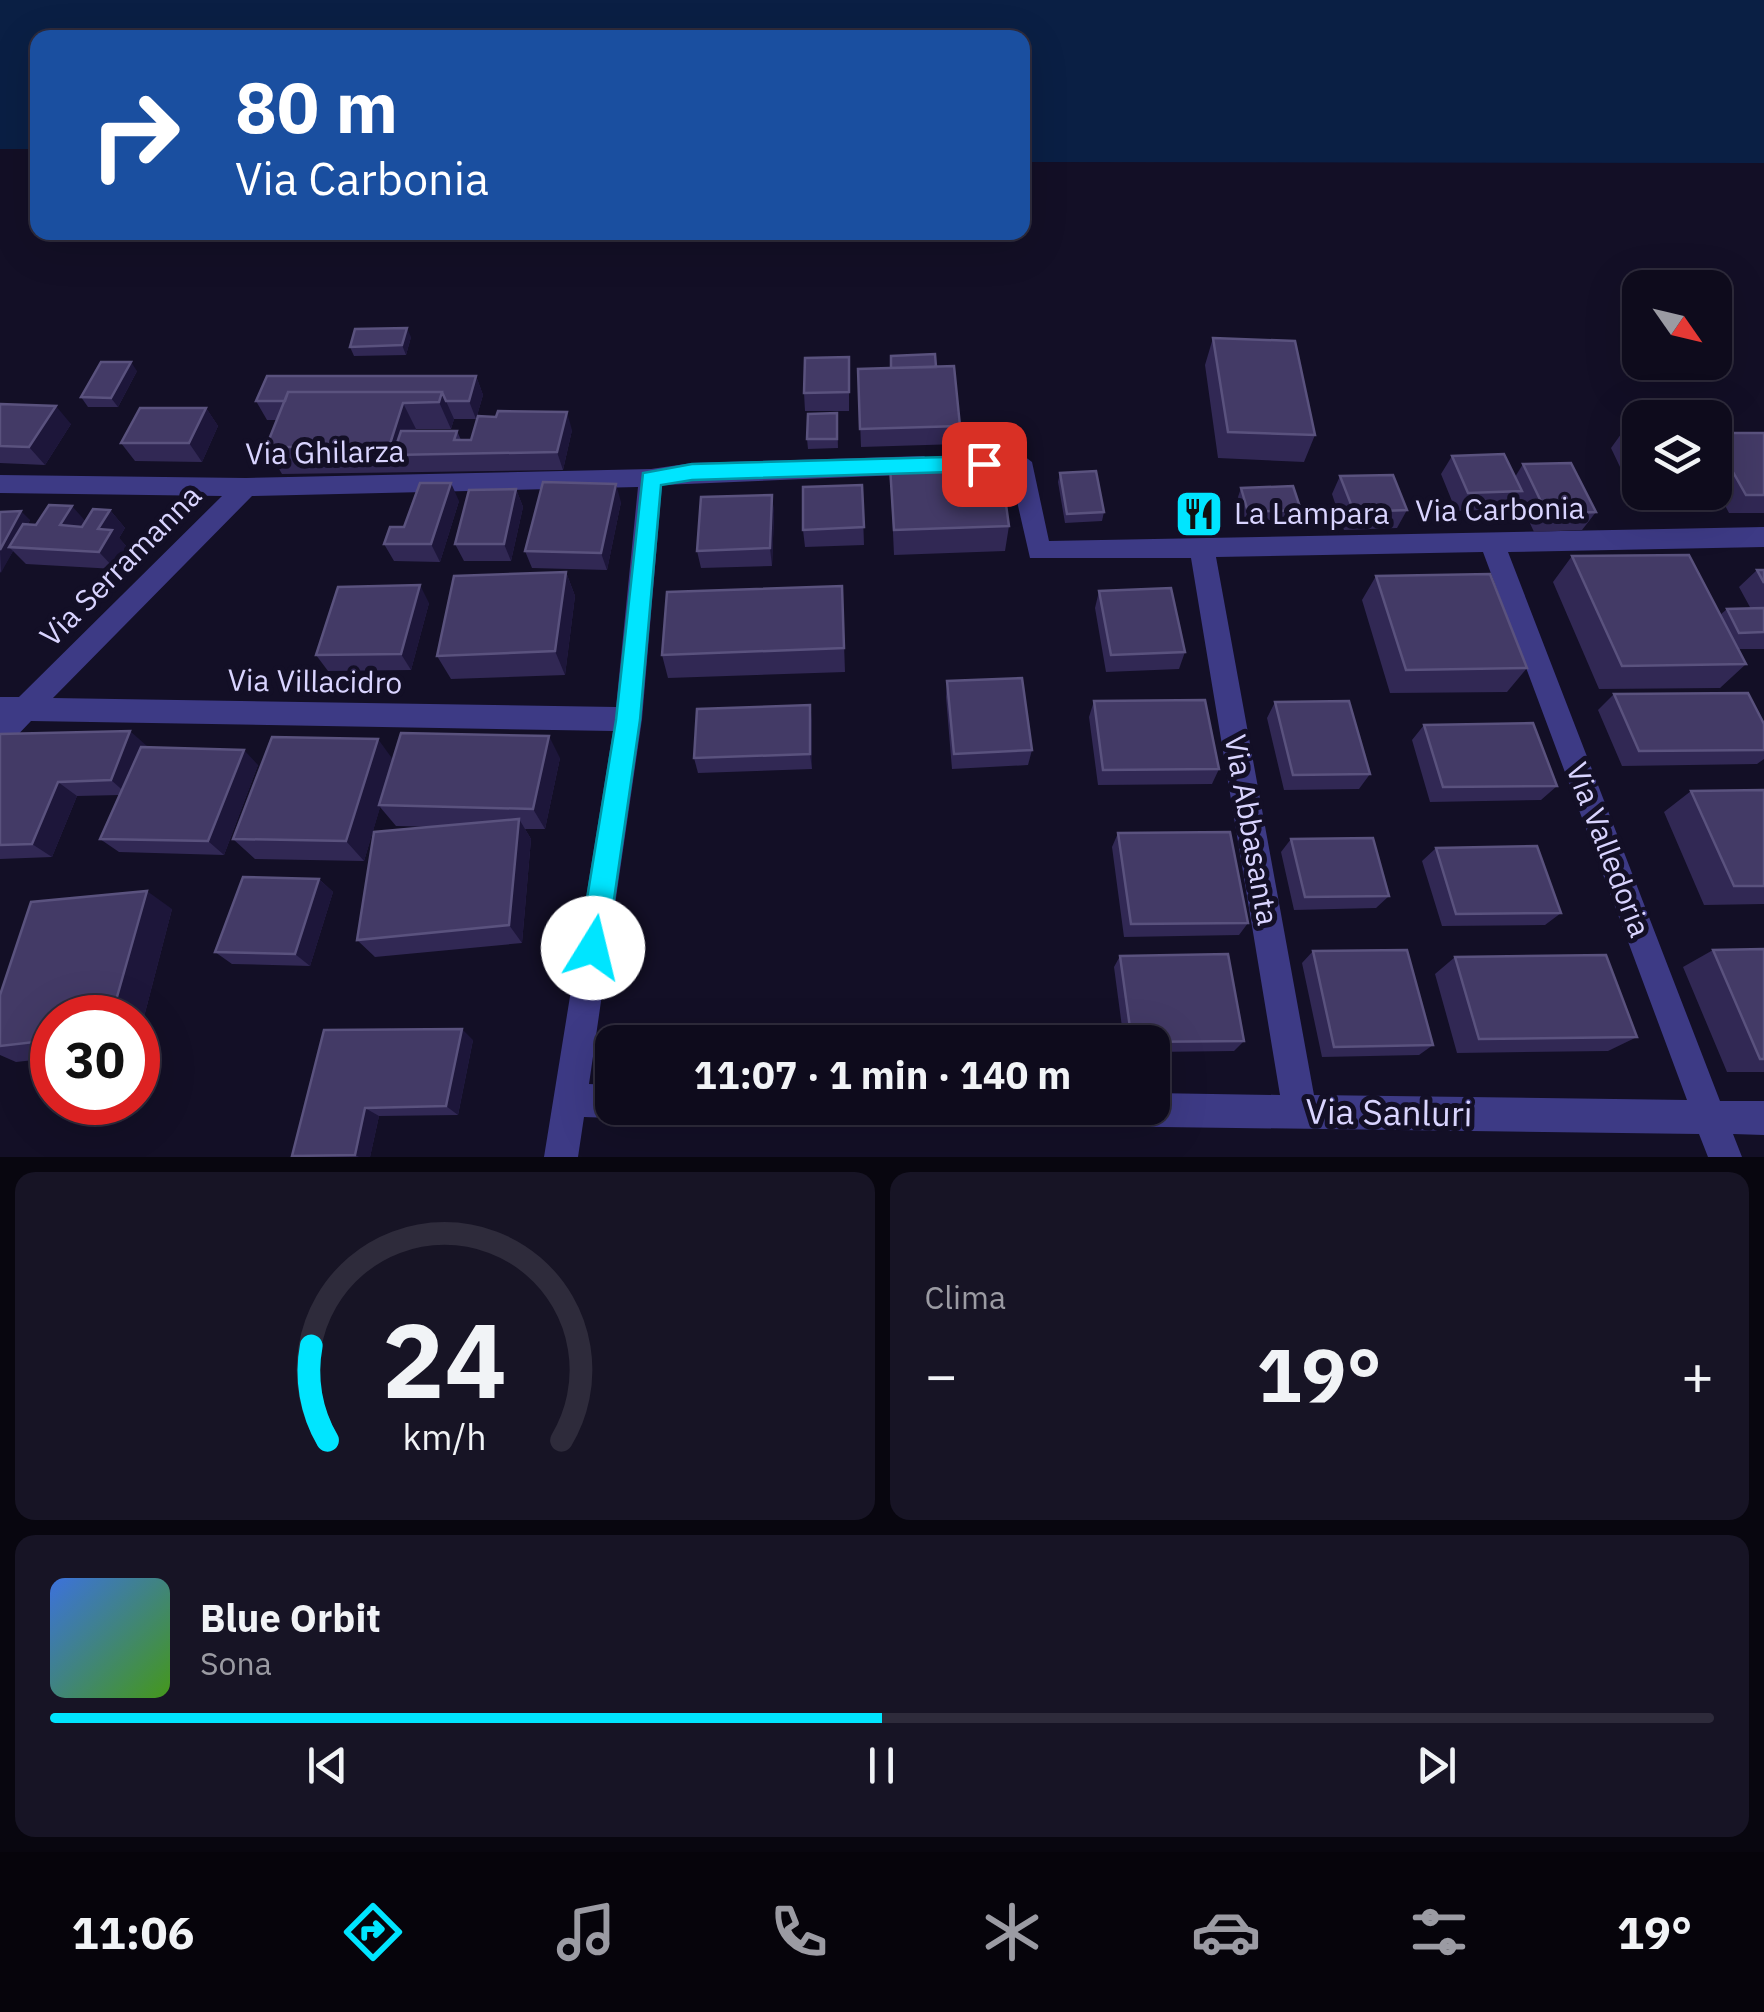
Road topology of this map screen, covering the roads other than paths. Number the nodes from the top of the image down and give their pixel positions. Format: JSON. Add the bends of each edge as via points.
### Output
{"nodes":[{"id":1,"x":651,"y":478,"type":"junction"},
{"id":2,"x":0,"y":484,"type":"edge"},
{"id":3,"x":246,"y":487,"type":"junction"},
{"id":4,"x":1764,"y":537,"type":"edge"},
{"id":5,"x":1492,"y":542,"type":"junction"},
{"id":6,"x":1202,"y":548,"type":"junction"},
{"id":7,"x":12,"y":709,"type":"edge"},
{"id":8,"x":628,"y":720,"type":"junction"},
{"id":9,"x":0,"y":734,"type":"edge"},
{"id":10,"x":569,"y":1100,"type":"junction"},
{"id":11,"x":595,"y":1101,"type":"edge"},
{"id":12,"x":1170,"y":1110,"type":"edge"},
{"id":13,"x":1300,"y":1112,"type":"junction"},
{"id":14,"x":1710,"y":1118,"type":"junction"},
{"id":15,"x":1764,"y":1118,"type":"edge"},
{"id":16,"x":560,"y":1157,"type":"edge"},
{"id":17,"x":1724,"y":1157,"type":"edge"}],
"edges":[{"from":1,"to":3,"type":"street","name":"Via Ghilarza"},
{"from":1,"to":6,"type":"street","name":"Via Carbonia","via":[[1020,462],[1039,551]]},
{"from":1,"to":8,"type":"street"},
{"from":2,"to":3,"type":"street","name":"Via Ghilarza"},
{"from":3,"to":7,"type":"street","name":"Via Serramanna"},
{"from":4,"to":5,"type":"street","name":"Via Carbonia"},
{"from":5,"to":6,"type":"street","name":"Via Carbonia"},
{"from":5,"to":14,"type":"street","name":"Via Valledoria"},
{"from":6,"to":13,"type":"street","name":"Via Abbasanta"},
{"from":7,"to":8,"type":"street","name":"Via Villacidro"},
{"from":7,"to":9,"type":"street","name":"Via Serramanna"},
{"from":8,"to":10,"type":"street"},
{"from":10,"to":11,"type":"street"},
{"from":10,"to":16,"type":"street"},
{"from":12,"to":13,"type":"street","name":"Via Sanluri"},
{"from":13,"to":14,"type":"street","name":"Via Sanluri"},
{"from":14,"to":15,"type":"street","name":"Via Sanluri"},
{"from":14,"to":17,"type":"street","name":"Via Valledoria"}]}
